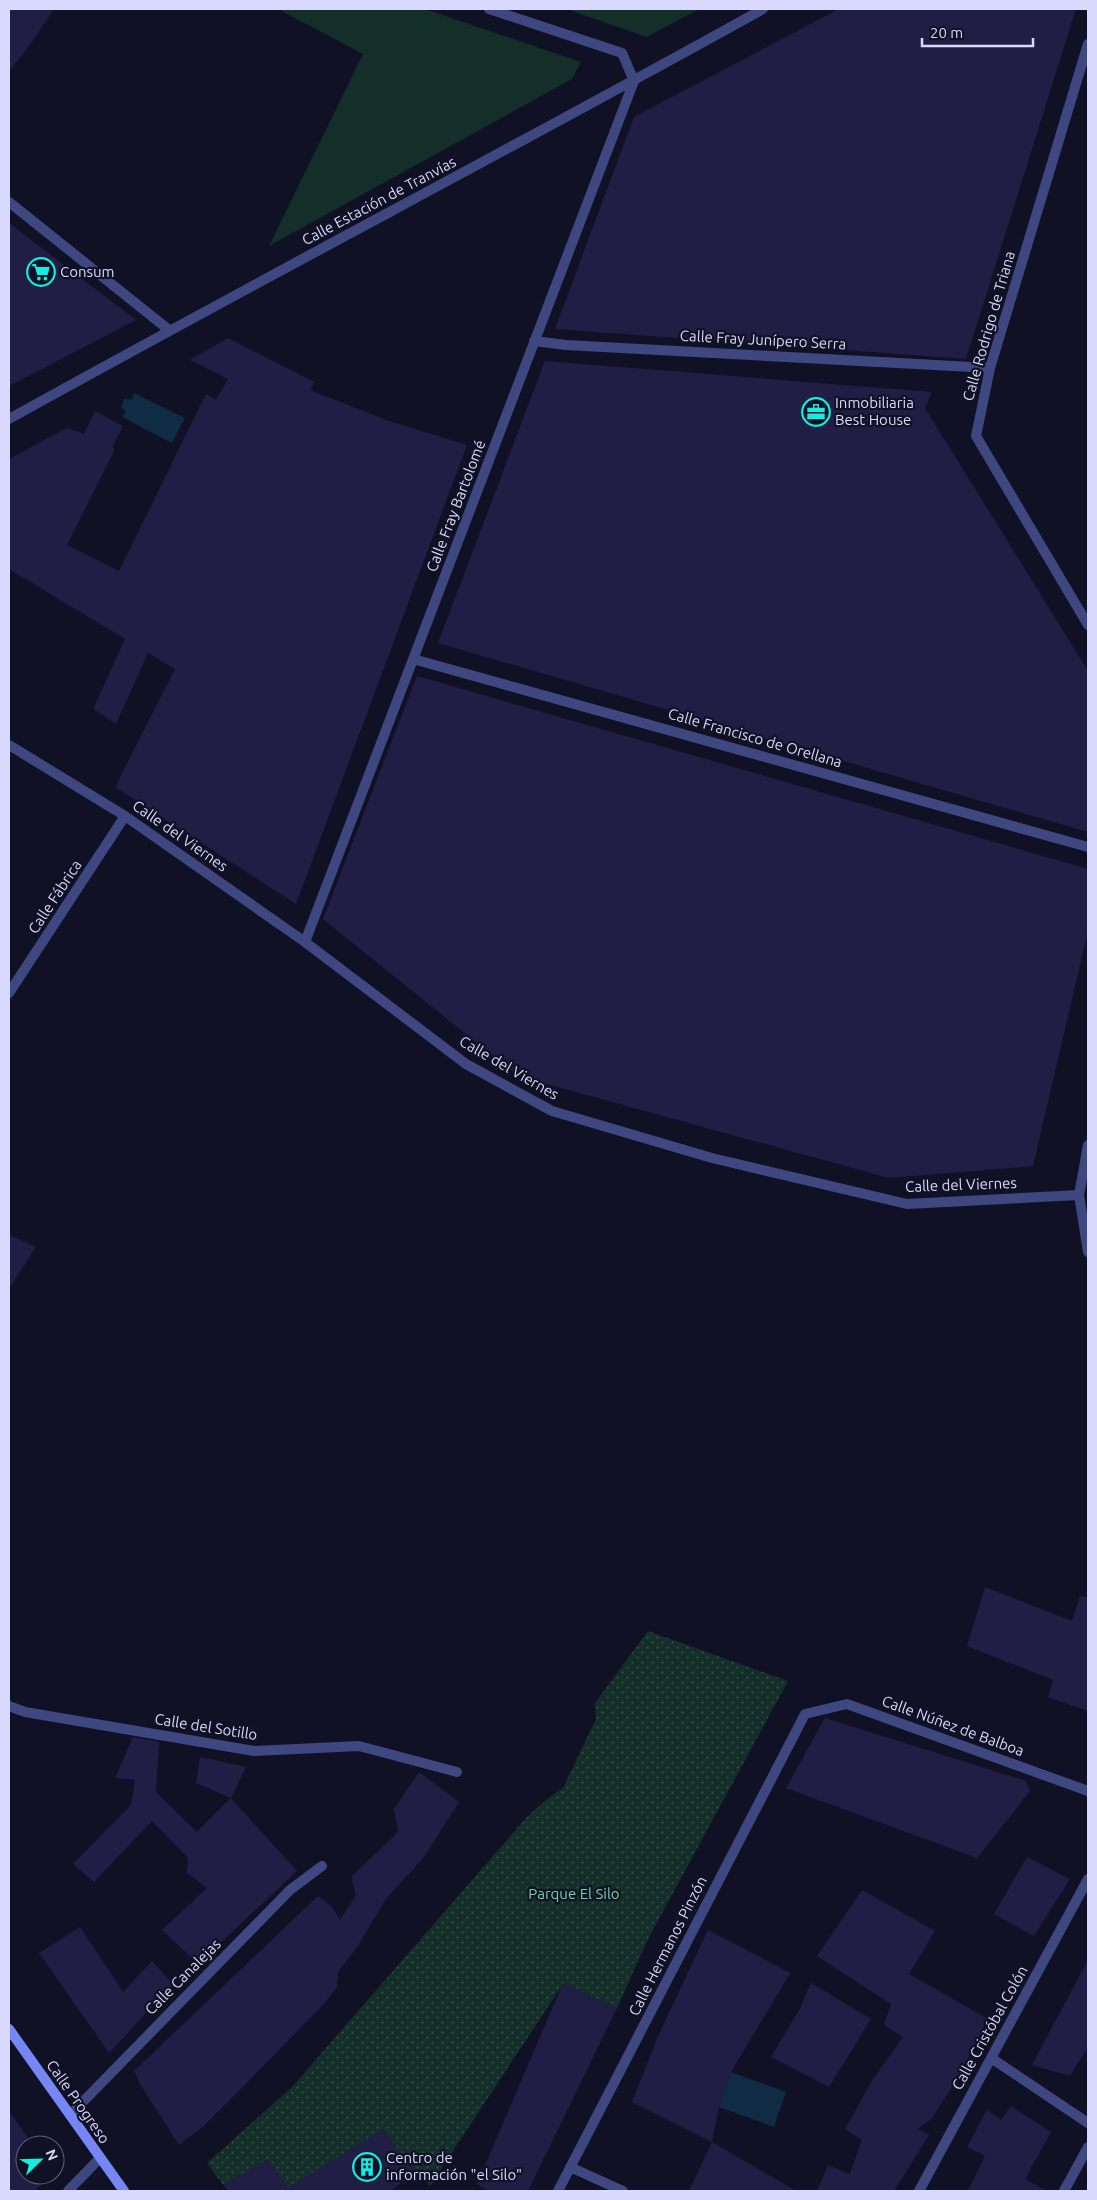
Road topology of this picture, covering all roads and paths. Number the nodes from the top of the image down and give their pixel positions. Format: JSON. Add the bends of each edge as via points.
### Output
{"nodes":[{"id":1,"x":489,"y":9,"type":"edge"},
{"id":2,"x":763,"y":9,"type":"edge"},
{"id":3,"x":1088,"y":44,"type":"edge"},
{"id":4,"x":634,"y":81,"type":"junction"},
{"id":5,"x":9,"y":202,"type":"edge"},
{"id":6,"x":169,"y":330,"type":"junction"},
{"id":7,"x":534,"y":341,"type":"junction"},
{"id":8,"x":990,"y":368,"type":"junction"},
{"id":9,"x":9,"y":419,"type":"edge"},
{"id":10,"x":1088,"y":625,"type":"edge"},
{"id":11,"x":413,"y":659,"type":"junction"},
{"id":12,"x":9,"y":745,"type":"edge"},
{"id":13,"x":125,"y":816,"type":"junction"},
{"id":14,"x":1088,"y":847,"type":"edge"},
{"id":15,"x":305,"y":942,"type":"junction"},
{"id":16,"x":9,"y":994,"type":"edge"},
{"id":17,"x":1088,"y":1145,"type":"edge"},
{"id":18,"x":1079,"y":1195,"type":"junction"},
{"id":19,"x":1088,"y":1252,"type":"edge"},
{"id":20,"x":9,"y":1706,"type":"edge"},
{"id":21,"x":805,"y":1714,"type":"joint"},
{"id":22,"x":457,"y":1772,"type":"dead end"},
{"id":23,"x":1088,"y":1790,"type":"edge"},
{"id":24,"x":322,"y":1866,"type":"dead end"},
{"id":25,"x":1088,"y":1879,"type":"edge"},
{"id":26,"x":9,"y":2029,"type":"edge"},
{"id":27,"x":991,"y":2058,"type":"junction"},
{"id":28,"x":70,"y":2115,"type":"junction"},
{"id":29,"x":1088,"y":2123,"type":"edge"},
{"id":30,"x":1088,"y":2148,"type":"edge"},
{"id":31,"x":100,"y":2158,"type":"junction"},
{"id":32,"x":570,"y":2167,"type":"junction"},
{"id":33,"x":68,"y":2191,"type":"edge"},
{"id":34,"x":124,"y":2191,"type":"edge"},
{"id":35,"x":558,"y":2191,"type":"edge"},
{"id":36,"x":622,"y":2191,"type":"edge"},
{"id":37,"x":919,"y":2191,"type":"edge"},
{"id":38,"x":1064,"y":2191,"type":"edge"}],
"edges":[{"from":1,"to":4,"type":"street","via":[[622,53]]},
{"from":2,"to":4,"type":"street","name":"Calle Estación de Tranvías"},
{"from":3,"to":8,"type":"street","name":"Calle Rodrigo de Triana"},
{"from":4,"to":6,"type":"street","name":"Calle Estación de Tranvías"},
{"from":4,"to":7,"type":"street","name":"Calle Fray Bartolomé"},
{"from":5,"to":6,"type":"street"},
{"from":6,"to":9,"type":"street","name":"Calle Estación de Tranvías"},
{"from":7,"to":8,"type":"street","name":"Calle Fray Junípero Serra"},
{"from":7,"to":11,"type":"street","name":"Calle Fray Bartolomé"},
{"from":8,"to":10,"type":"street","name":"Calle Rodrigo de Triana","via":[[976,436]]},
{"from":11,"to":14,"type":"street","name":"Calle Francisco de Orellana"},
{"from":11,"to":15,"type":"street","name":"Calle Fray Bartolomé"},
{"from":12,"to":13,"type":"street","name":"Calle del Viernes"},
{"from":13,"to":15,"type":"street","name":"Calle del Viernes"},
{"from":13,"to":16,"type":"street","name":"Calle Fábrica"},
{"from":15,"to":18,"type":"street","name":"Calle del Viernes","via":[[466,1064],[552,1111],[712,1158],[907,1204]]},
{"from":17,"to":18,"type":"street"},
{"from":18,"to":19,"type":"street"},
{"from":20,"to":22,"type":"street","name":"Calle del Sotillo","via":[[25,1712],[254,1751],[358,1746]]},
{"from":21,"to":23,"type":"street","name":"Calle Núñez de Balboa","via":[[847,1704]]},
{"from":21,"to":32,"type":"street","name":"Calle Hermanos Pinzón"},
{"from":24,"to":28,"type":"street","name":"Calle Canalejas","via":[[290,1890]]},
{"from":25,"to":27,"type":"street","name":"Calle Cristóbal Colón"},
{"from":26,"to":28,"type":"main road","name":"Calle Progreso"},
{"from":27,"to":29,"type":"street"},
{"from":27,"to":37,"type":"street","name":"Calle Cristóbal Colón"},
{"from":28,"to":31,"type":"main road","name":"Calle Progreso"},
{"from":30,"to":38,"type":"street"},
{"from":31,"to":33,"type":"street"},
{"from":31,"to":34,"type":"main road","name":"Calle Progreso"},
{"from":32,"to":35,"type":"street","name":"Calle Hermanos Pinzón"},
{"from":32,"to":36,"type":"street"}]}
